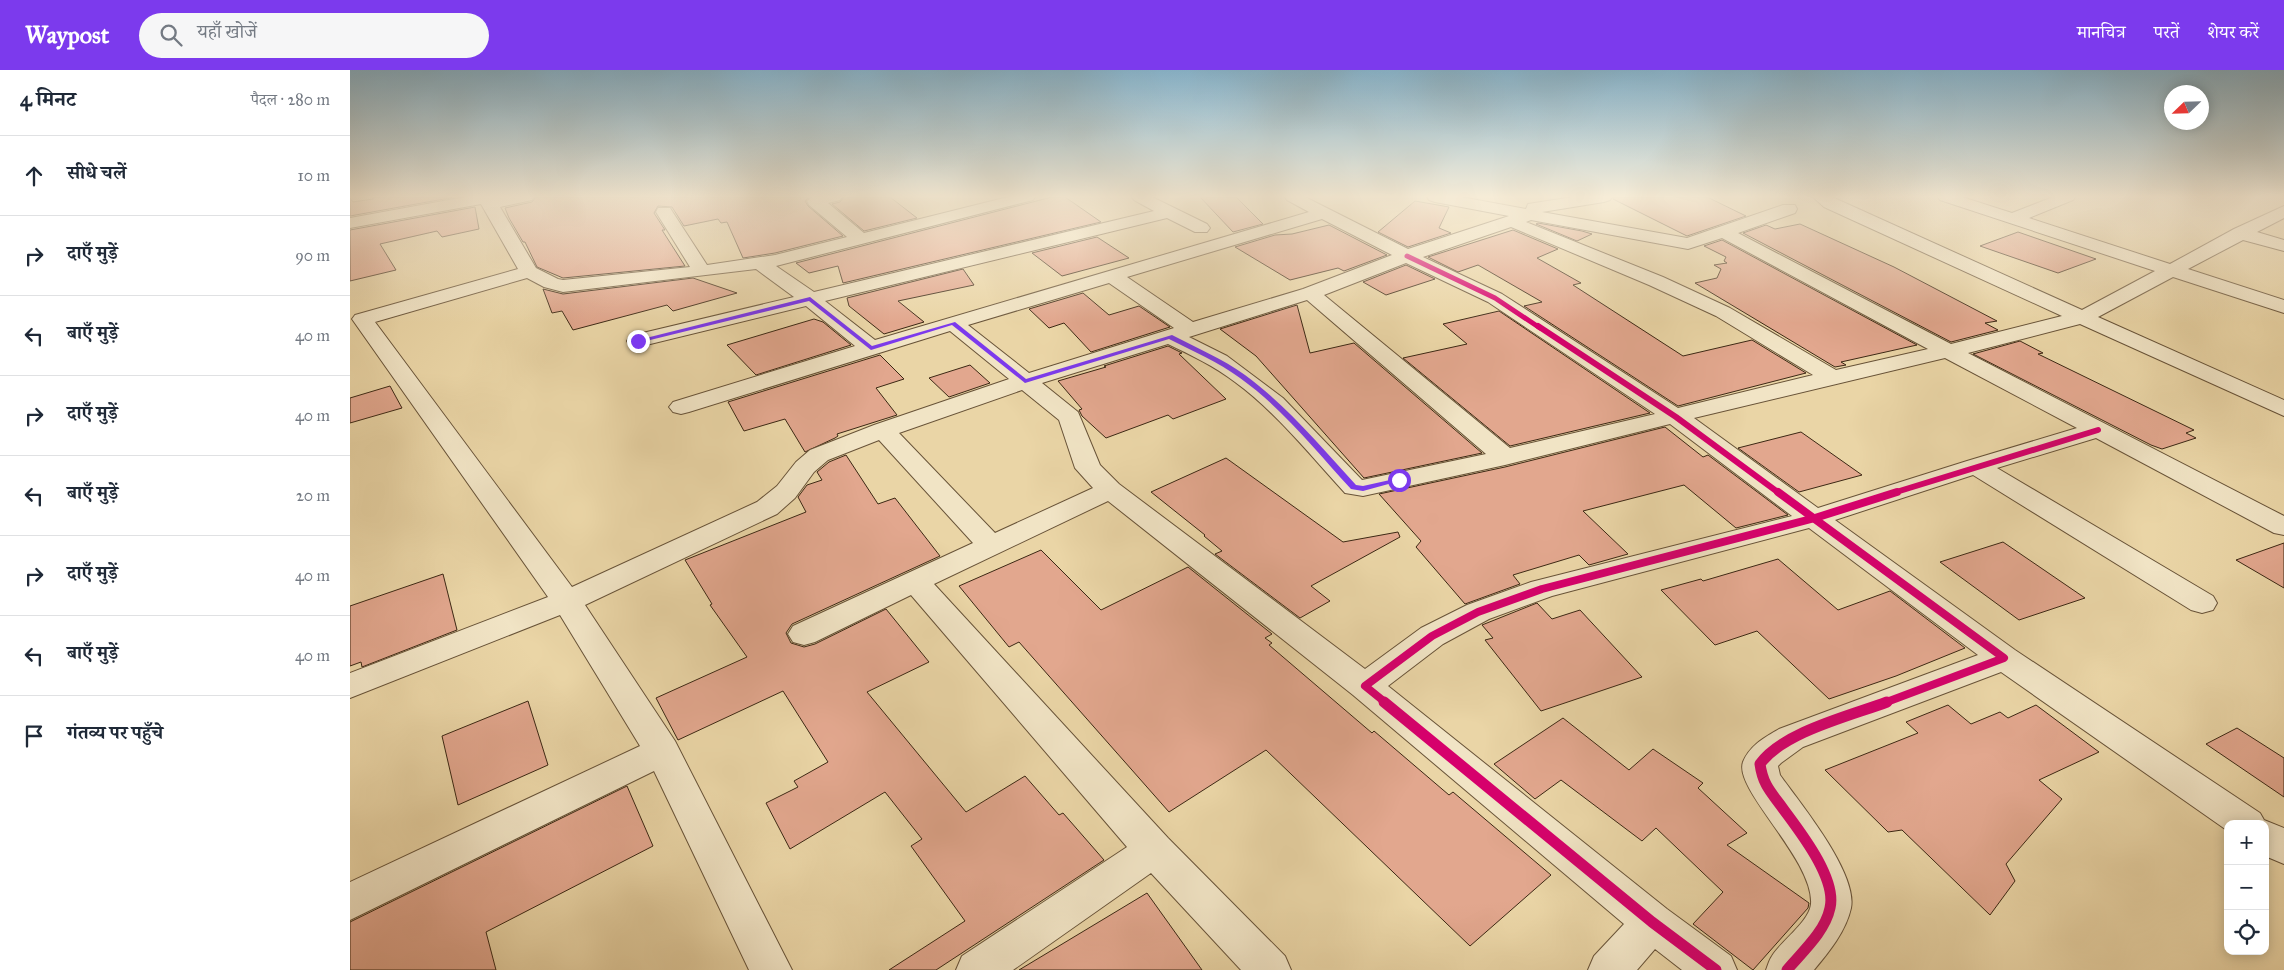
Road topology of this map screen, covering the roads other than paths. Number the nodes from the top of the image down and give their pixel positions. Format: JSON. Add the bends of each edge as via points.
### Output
{"nodes":[{"id":1,"x":510,"y":239,"type":"edge"},
{"id":2,"x":681,"y":239,"type":"edge"},
{"id":3,"x":860,"y":239,"type":"edge"},
{"id":4,"x":1057,"y":239,"type":"edge"},
{"id":5,"x":1237,"y":239,"type":"edge"},
{"id":6,"x":1374,"y":239,"type":"edge"},
{"id":7,"x":1454,"y":239,"type":"edge"},
{"id":8,"x":1567,"y":239,"type":"edge"},
{"id":9,"x":1658,"y":239,"type":"edge"},
{"id":10,"x":1703,"y":239,"type":"edge"},
{"id":11,"x":1736,"y":239,"type":"edge"},
{"id":12,"x":1910,"y":239,"type":"edge"},
{"id":13,"x":2073,"y":239,"type":"edge"},
{"id":14,"x":2231,"y":239,"type":"edge"},
{"id":15,"x":2258,"y":239,"type":"edge"},
{"id":16,"x":2284,"y":246,"type":"edge"},
{"id":17,"x":1407,"y":256,"type":"junction"},
{"id":18,"x":761,"y":264,"type":"junction"},
{"id":19,"x":702,"y":271,"type":"junction"},
{"id":20,"x":2171,"y":271,"type":"junction"},
{"id":21,"x":529,"y":272,"type":"junction"},
{"id":22,"x":1112,"y":276,"type":"junction"},
{"id":23,"x":1310,"y":293,"type":"junction"},
{"id":24,"x":810,"y":299,"type":"junction"},
{"id":25,"x":2284,"y":307,"type":"edge"},
{"id":26,"x":2083,"y":317,"type":"junction"},
{"id":27,"x":356,"y":321,"type":"edge"},
{"id":28,"x":953,"y":323,"type":"junction"},
{"id":29,"x":1180,"y":333,"type":"junction"},
{"id":30,"x":638,"y":341,"type":"dead end"},
{"id":31,"x":871,"y":348,"type":"junction"},
{"id":32,"x":1948,"y":351,"type":"junction"},
{"id":33,"x":1832,"y":377,"type":"junction"},
{"id":34,"x":1025,"y":381,"type":"junction"},
{"id":35,"x":682,"y":407,"type":"dead end"},
{"id":36,"x":2284,"y":410,"type":"edge"},
{"id":37,"x":1676,"y":417,"type":"junction"},
{"id":38,"x":883,"y":430,"type":"junction"},
{"id":39,"x":2098,"y":430,"type":"junction"},
{"id":40,"x":1505,"y":456,"type":"junction"},
{"id":41,"x":1976,"y":466,"type":"junction"},
{"id":42,"x":1110,"y":490,"type":"junction"},
{"id":43,"x":1814,"y":518,"type":"junction"},
{"id":44,"x":2284,"y":527,"type":"edge"},
{"id":45,"x":991,"y":546,"type":"junction"},
{"id":46,"x":915,"y":581,"type":"junction"},
{"id":47,"x":567,"y":601,"type":"junction"},
{"id":48,"x":2202,"y":603,"type":"dead end"},
{"id":49,"x":804,"y":634,"type":"dead end"},
{"id":50,"x":2004,"y":658,"type":"junction"},
{"id":51,"x":350,"y":686,"type":"edge"},
{"id":52,"x":1365,"y":686,"type":"junction"},
{"id":53,"x":662,"y":752,"type":"junction"},
{"id":54,"x":2241,"y":820,"type":"edge"},
{"id":55,"x":2269,"y":839,"type":"edge"},
{"id":56,"x":2284,"y":848,"type":"edge"},
{"id":57,"x":1154,"y":850,"type":"junction"},
{"id":58,"x":350,"y":902,"type":"edge"},
{"id":59,"x":1652,"y":922,"type":"junction"},
{"id":60,"x":771,"y":970,"type":"edge"},
{"id":61,"x":977,"y":970,"type":"edge"},
{"id":62,"x":1270,"y":970,"type":"edge"},
{"id":63,"x":1609,"y":970,"type":"edge"},
{"id":64,"x":1716,"y":970,"type":"edge"},
{"id":65,"x":1787,"y":970,"type":"edge"}],
"edges":[{"from":1,"to":21,"type":"street"},
{"from":2,"to":19,"type":"street"},
{"from":3,"to":18,"type":"street"},
{"from":4,"to":24,"type":"street"},
{"from":5,"to":22,"type":"street"},
{"from":6,"to":17,"type":"street"},
{"from":7,"to":17,"type":"street"},
{"from":8,"to":33,"type":"street","via":[[1723,312]]},
{"from":9,"to":10,"type":"street","via":[[1688,244]]},
{"from":11,"to":32,"type":"street"},
{"from":12,"to":26,"type":"street"},
{"from":13,"to":20,"type":"street"},
{"from":14,"to":20,"type":"street"},
{"from":15,"to":16,"type":"street"},
{"from":17,"to":23,"type":"street"},
{"from":17,"to":37,"type":"street","via":[[1495,298]]},
{"from":18,"to":19,"type":"street"},
{"from":18,"to":24,"type":"street"},
{"from":19,"to":21,"type":"street","via":[[563,286]]},
{"from":20,"to":25,"type":"street"},
{"from":20,"to":26,"type":"street"},
{"from":21,"to":27,"type":"street"},
{"from":22,"to":28,"type":"street"},
{"from":22,"to":29,"type":"street"},
{"from":23,"to":29,"type":"street"},
{"from":23,"to":40,"type":"street"},
{"from":24,"to":30,"type":"street"},
{"from":24,"to":31,"type":"street"},
{"from":26,"to":32,"type":"street"},
{"from":26,"to":36,"type":"street"},
{"from":27,"to":47,"type":"street"},
{"from":28,"to":31,"type":"street"},
{"from":28,"to":34,"type":"street"},
{"from":29,"to":34,"type":"street"},
{"from":29,"to":40,"type":"street","via":[[1275,403],[1354,487],[1363,488]]},
{"from":31,"to":35,"type":"street"},
{"from":32,"to":33,"type":"street"},
{"from":32,"to":39,"type":"street"},
{"from":33,"to":37,"type":"street"},
{"from":34,"to":38,"type":"street"},
{"from":34,"to":42,"type":"street","via":[[1070,417],[1088,468]]},
{"from":37,"to":40,"type":"street"},
{"from":37,"to":43,"type":"street"},
{"from":38,"to":45,"type":"street"},
{"from":38,"to":47,"type":"street","via":[[820,455],[767,508]]},
{"from":39,"to":41,"type":"street"},
{"from":39,"to":44,"type":"street"},
{"from":41,"to":43,"type":"street"},
{"from":41,"to":48,"type":"street"},
{"from":42,"to":45,"type":"street"},
{"from":42,"to":52,"type":"street"},
{"from":43,"to":50,"type":"street"},
{"from":43,"to":52,"type":"street","via":[[1542,589],[1478,612],[1432,636]]},
{"from":45,"to":46,"type":"street"},
{"from":46,"to":49,"type":"street"},
{"from":46,"to":57,"type":"street"},
{"from":47,"to":51,"type":"street"},
{"from":47,"to":53,"type":"street"},
{"from":50,"to":54,"type":"street"},
{"from":50,"to":65,"type":"street","via":[[1791,738],[1768,753],[1760,764],[1762,779],[1818,860],[1831,906],[1820,928]]},
{"from":52,"to":59,"type":"street"},
{"from":53,"to":58,"type":"street"},
{"from":53,"to":60,"type":"street"},
{"from":55,"to":56,"type":"street"},
{"from":57,"to":61,"type":"street"},
{"from":57,"to":62,"type":"street"},
{"from":59,"to":63,"type":"street"},
{"from":59,"to":64,"type":"street"}]}
